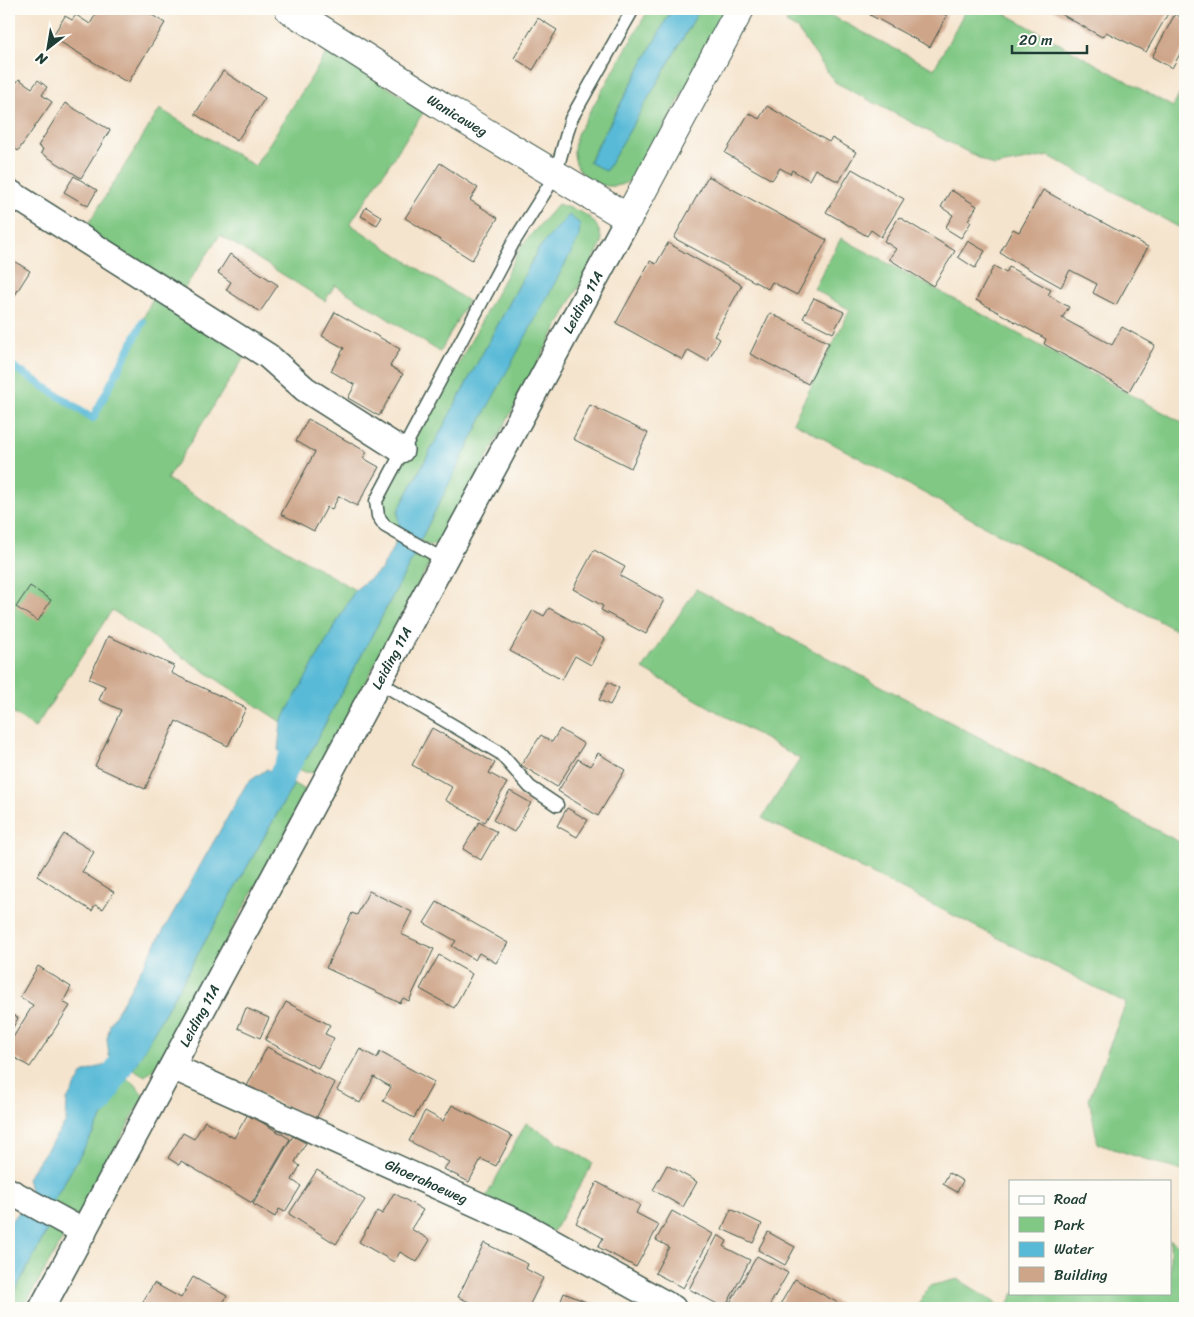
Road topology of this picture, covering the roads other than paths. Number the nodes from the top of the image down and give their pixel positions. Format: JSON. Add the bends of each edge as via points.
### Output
{"nodes":[{"id":1,"x":289,"y":9,"type":"edge"},
{"id":2,"x":633,"y":9,"type":"edge"},
{"id":3,"x":740,"y":9,"type":"edge"},
{"id":4,"x":555,"y":176,"type":"junction"},
{"id":5,"x":9,"y":192,"type":"edge"},
{"id":6,"x":628,"y":218,"type":"junction"},
{"id":7,"x":401,"y":450,"type":"junction"},
{"id":8,"x":438,"y":557,"type":"junction"},
{"id":9,"x":379,"y":682,"type":"junction"},
{"id":10,"x":557,"y":805,"type":"dead end"},
{"id":11,"x":173,"y":1067,"type":"junction"},
{"id":12,"x":11,"y":1193,"type":"edge"},
{"id":13,"x":84,"y":1232,"type":"junction"},
{"id":14,"x":42,"y":1308,"type":"edge"},
{"id":15,"x":673,"y":1308,"type":"edge"}],
"edges":[{"from":1,"to":4,"type":"street","name":"Wanicaweg"},
{"from":2,"to":4,"type":"lane","via":[[571,119]]},
{"from":3,"to":6,"type":"street","name":"Leiding 11A"},
{"from":4,"to":6,"type":"street","name":"Wanicaweg"},
{"from":4,"to":7,"type":"lane","via":[[513,243]]},
{"from":5,"to":7,"type":"street","via":[[268,356],[305,389]]},
{"from":6,"to":8,"type":"street","name":"Leiding 11A"},
{"from":7,"to":8,"type":"lane","via":[[376,500],[378,516],[398,535]]},
{"from":8,"to":9,"type":"street","name":"Leiding 11A"},
{"from":9,"to":10,"type":"lane","via":[[500,754],[530,787]]},
{"from":9,"to":11,"type":"street","name":"Leiding 11A"},
{"from":11,"to":13,"type":"street","name":"Leiding 11A"},
{"from":11,"to":15,"type":"street","name":"Ghoerahoeweg","via":[[521,1224]]},
{"from":12,"to":13,"type":"street"},
{"from":13,"to":14,"type":"street","name":"Leiding 11A"}]}
